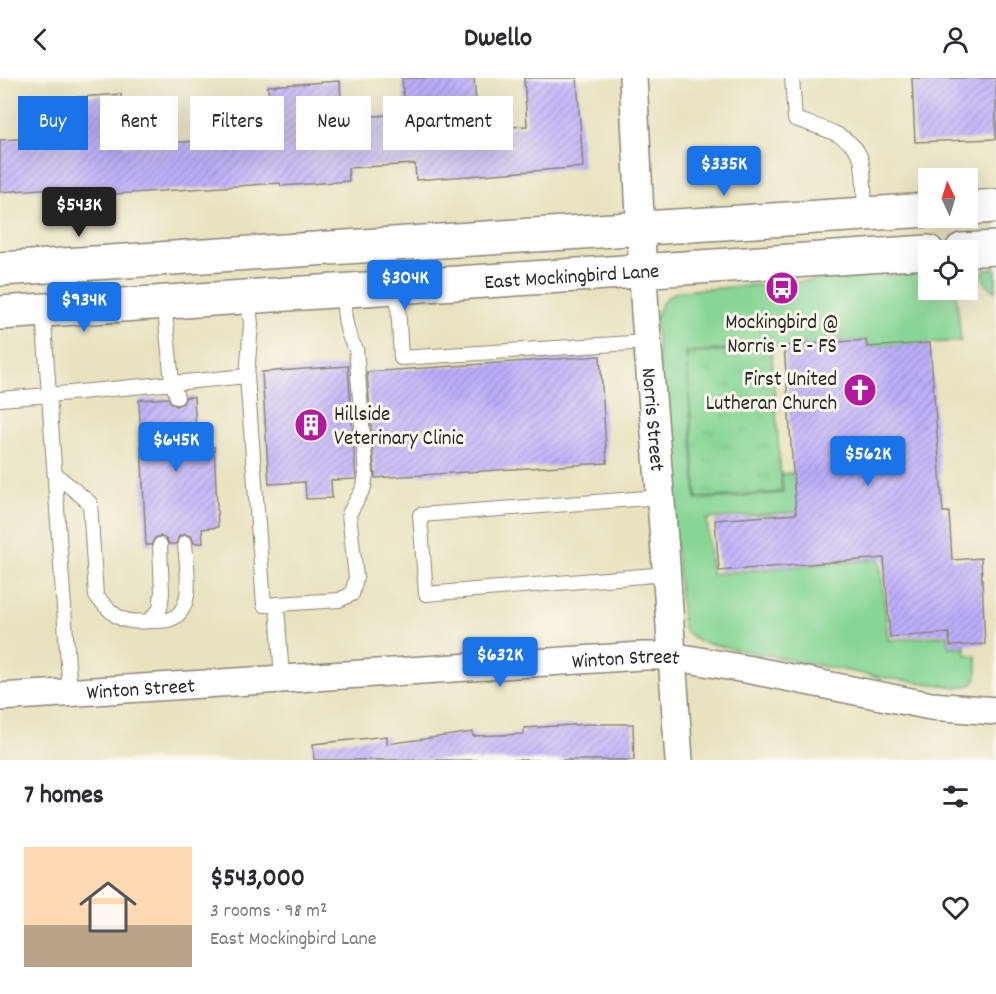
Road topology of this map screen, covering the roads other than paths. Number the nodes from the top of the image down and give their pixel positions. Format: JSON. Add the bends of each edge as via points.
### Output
{"nodes":[{"id":1,"x":633,"y":78,"type":"edge"},
{"id":2,"x":792,"y":78,"type":"edge"},
{"id":3,"x":996,"y":206,"type":"edge"},
{"id":4,"x":978,"y":207,"type":"edge"},
{"id":5,"x":918,"y":211,"type":"edge"},
{"id":6,"x":865,"y":214,"type":"junction"},
{"id":7,"x":641,"y":228,"type":"junction"},
{"id":8,"x":996,"y":248,"type":"edge"},
{"id":9,"x":978,"y":249,"type":"edge"},
{"id":10,"x":918,"y":253,"type":"edge"},
{"id":11,"x":161,"y":258,"type":"junction"},
{"id":12,"x":0,"y":269,"type":"edge"},
{"id":13,"x":643,"y":270,"type":"junction"},
{"id":14,"x":397,"y":286,"type":"junction"},
{"id":15,"x":343,"y":290,"type":"junction"},
{"id":16,"x":248,"y":296,"type":"junction"},
{"id":17,"x":164,"y":302,"type":"junction"},
{"id":18,"x":43,"y":310,"type":"junction"},
{"id":19,"x":0,"y":313,"type":"edge"},
{"id":20,"x":647,"y":342,"type":"junction"},
{"id":21,"x":247,"y":376,"type":"junction"},
{"id":22,"x":172,"y":382,"type":"junction"},
{"id":23,"x":150,"y":384,"type":"junction"},
{"id":24,"x":49,"y":395,"type":"junction"},
{"id":25,"x":177,"y":397,"type":"dead end"},
{"id":26,"x":0,"y":399,"type":"edge"},
{"id":27,"x":151,"y":399,"type":"dead end"},
{"id":28,"x":55,"y":474,"type":"junction"},
{"id":29,"x":661,"y":496,"type":"junction"},
{"id":30,"x":185,"y":543,"type":"dead end"},
{"id":31,"x":160,"y":545,"type":"dead end"},
{"id":32,"x":666,"y":574,"type":"junction"},
{"id":33,"x":276,"y":605,"type":"junction"},
{"id":34,"x":149,"y":621,"type":"junction"},
{"id":35,"x":671,"y":656,"type":"junction"},
{"id":36,"x":282,"y":679,"type":"junction"},
{"id":37,"x":70,"y":693,"type":"junction"},
{"id":38,"x":0,"y":697,"type":"edge"},
{"id":39,"x":996,"y":711,"type":"edge"},
{"id":40,"x":678,"y":760,"type":"edge"}],
"edges":[{"from":1,"to":7,"type":"street","name":"Norris Street"},
{"from":2,"to":6,"type":"lane","via":[[795,119],[844,140],[861,156]]},
{"from":3,"to":4,"type":"main road"},
{"from":5,"to":6,"type":"main road","name":"East Mockingbird Lane"},
{"from":6,"to":7,"type":"main road","name":"East Mockingbird Lane"},
{"from":7,"to":11,"type":"main road","name":"East Mockingbird Lane"},
{"from":7,"to":13,"type":"street","name":"Norris Street"},
{"from":8,"to":9,"type":"main road"},
{"from":10,"to":13,"type":"main road","name":"East Mockingbird Lane"},
{"from":11,"to":12,"type":"main road","name":"East Mockingbird Lane"},
{"from":11,"to":17,"type":"main road"},
{"from":13,"to":14,"type":"main road","name":"East Mockingbird Lane"},
{"from":13,"to":20,"type":"street","name":"Norris Street"},
{"from":14,"to":15,"type":"main road","name":"East Mockingbird Lane"},
{"from":14,"to":20,"type":"lane","via":[[401,358]]},
{"from":15,"to":16,"type":"main road","name":"East Mockingbird Lane"},
{"from":15,"to":33,"type":"lane","via":[[345,318],[356,349],[366,474],[362,493],[349,514],[356,578],[352,594],[339,600]]},
{"from":16,"to":17,"type":"main road","name":"East Mockingbird Lane"},
{"from":16,"to":21,"type":"lane","via":[[251,324]]},
{"from":17,"to":18,"type":"main road","name":"East Mockingbird Lane"},
{"from":17,"to":22,"type":"lane"},
{"from":18,"to":19,"type":"main road","name":"East Mockingbird Lane"},
{"from":18,"to":24,"type":"lane"},
{"from":20,"to":29,"type":"street","name":"Norris Street"},
{"from":21,"to":22,"type":"lane"},
{"from":21,"to":33,"type":"lane","via":[[264,605]]},
{"from":22,"to":23,"type":"lane"},
{"from":22,"to":25,"type":"lane"},
{"from":23,"to":24,"type":"lane"},
{"from":23,"to":27,"type":"lane"},
{"from":24,"to":26,"type":"lane"},
{"from":24,"to":28,"type":"lane"},
{"from":28,"to":34,"type":"lane","via":[[90,503],[96,596],[115,616],[130,623]]},
{"from":28,"to":37,"type":"lane"},
{"from":29,"to":32,"type":"street","name":"Norris Street"},
{"from":29,"to":32,"type":"lane","via":[[420,515],[426,594]]},
{"from":30,"to":34,"type":"lane","via":[[185,604],[169,620]]},
{"from":31,"to":34,"type":"lane","via":[[160,609]]},
{"from":32,"to":35,"type":"street","name":"Norris Street"},
{"from":33,"to":36,"type":"lane"},
{"from":35,"to":36,"type":"street","name":"Winton Street"},
{"from":35,"to":39,"type":"street","name":"Winton Street","via":[[931,706]]},
{"from":35,"to":40,"type":"street","name":"Norris Street"},
{"from":36,"to":37,"type":"street","name":"Winton Street"},
{"from":37,"to":38,"type":"street","name":"Winton Street"}]}
